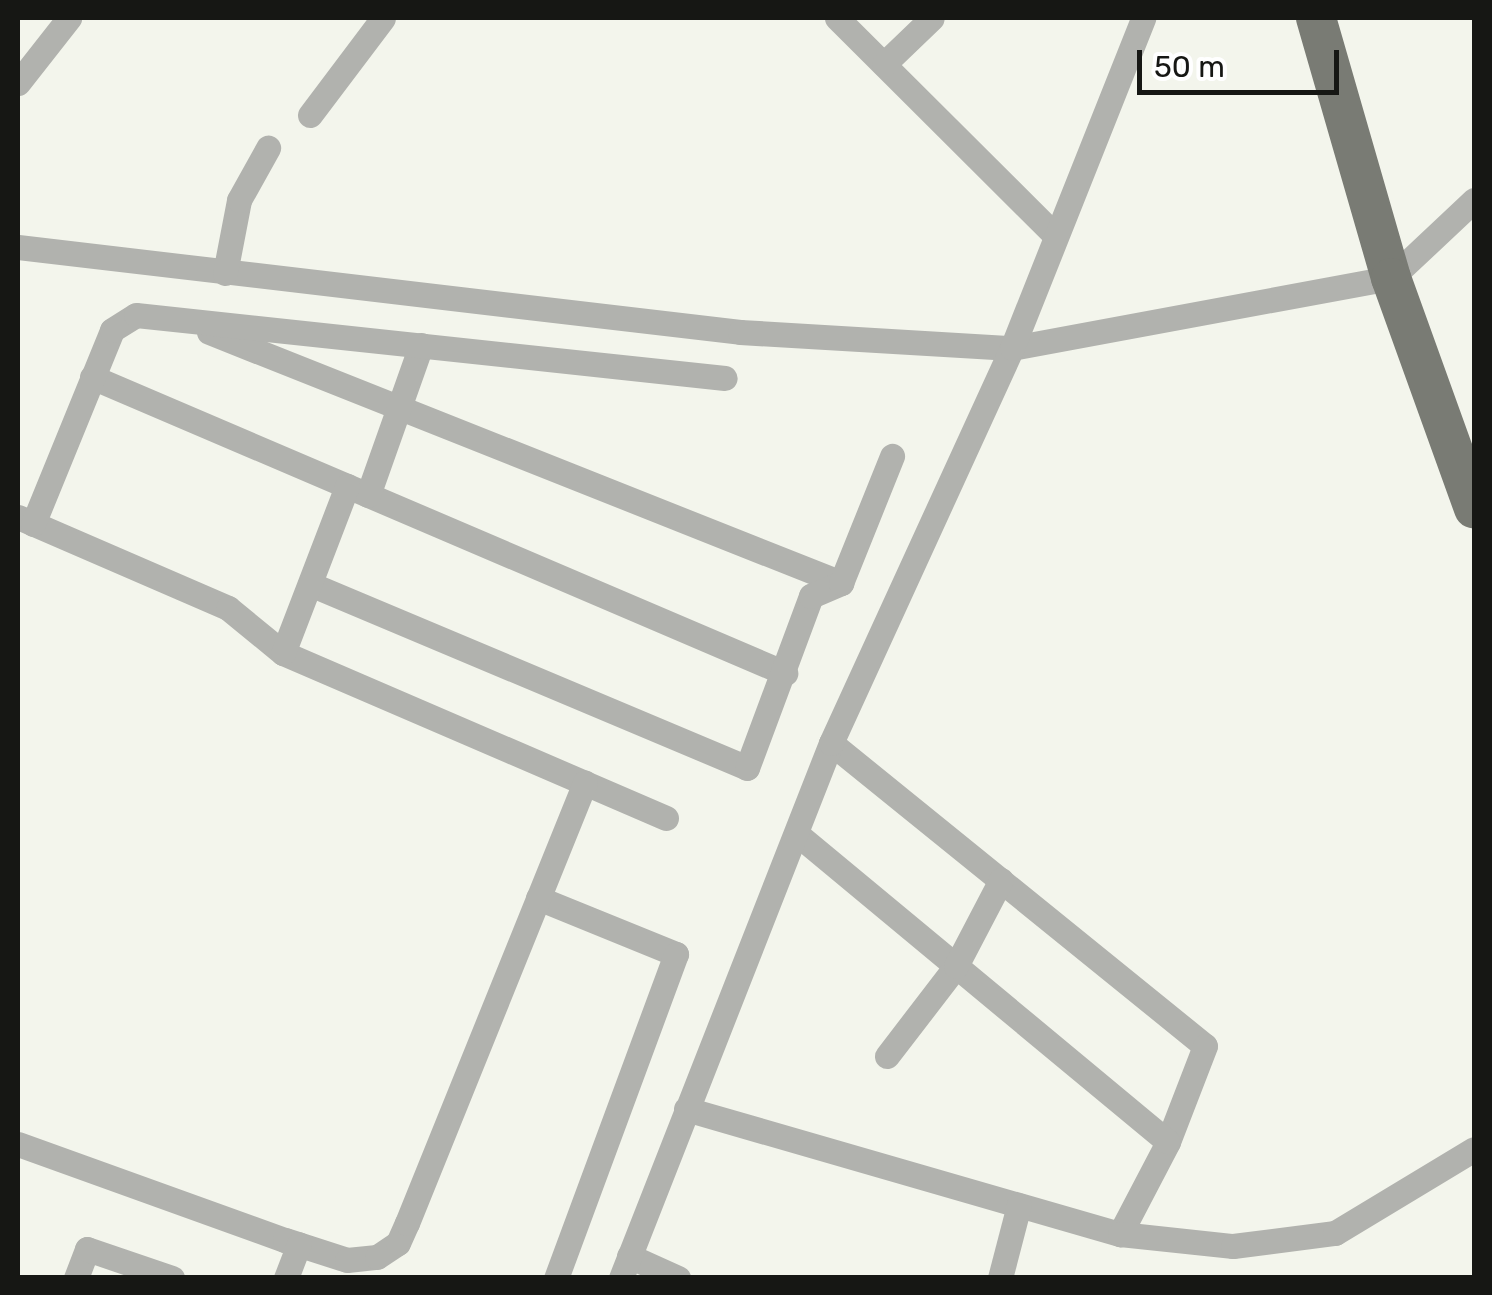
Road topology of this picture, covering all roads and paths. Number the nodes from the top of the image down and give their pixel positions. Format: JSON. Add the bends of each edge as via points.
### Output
{"nodes":[{"id":1,"x":70,"y":18,"type":"edge"},
{"id":2,"x":383,"y":18,"type":"edge"},
{"id":3,"x":836,"y":18,"type":"edge"},
{"id":4,"x":932,"y":18,"type":"edge"},
{"id":5,"x":1143,"y":18,"type":"edge"},
{"id":6,"x":1316,"y":18,"type":"edge"},
{"id":7,"x":884,"y":64,"type":"junction"},
{"id":8,"x":21,"y":73,"type":"edge"},
{"id":9,"x":310,"y":116,"type":"dead end"},
{"id":10,"x":268,"y":148,"type":"dead end"},
{"id":11,"x":1474,"y":200,"type":"edge"},
{"id":12,"x":1054,"y":234,"type":"junction"},
{"id":13,"x":18,"y":246,"type":"edge"},
{"id":14,"x":225,"y":273,"type":"junction"},
{"id":15,"x":1392,"y":278,"type":"junction"},
{"id":16,"x":172,"y":318,"type":"junction"},
{"id":17,"x":421,"y":345,"type":"junction"},
{"id":18,"x":1012,"y":348,"type":"junction"},
{"id":19,"x":92,"y":377,"type":"junction"},
{"id":20,"x":725,"y":378,"type":"dead end"},
{"id":21,"x":400,"y":405,"type":"junction"},
{"id":22,"x":892,"y":456,"type":"dead end"},
{"id":23,"x":357,"y":490,"type":"junction"},
{"id":24,"x":1474,"y":508,"type":"edge"},
{"id":25,"x":25,"y":521,"type":"edge"},
{"id":26,"x":841,"y":583,"type":"junction"},
{"id":27,"x":310,"y":584,"type":"junction"},
{"id":28,"x":283,"y":652,"type":"junction"},
{"id":29,"x":785,"y":674,"type":"junction"},
{"id":30,"x":830,"y":743,"type":"junction"},
{"id":31,"x":585,"y":783,"type":"junction"},
{"id":32,"x":666,"y":818,"type":"dead end"},
{"id":33,"x":798,"y":834,"type":"junction"},
{"id":34,"x":1001,"y":880,"type":"junction"},
{"id":35,"x":538,"y":898,"type":"junction"},
{"id":36,"x":956,"y":966,"type":"junction"},
{"id":37,"x":888,"y":1056,"type":"dead end"},
{"id":38,"x":686,"y":1109,"type":"junction"},
{"id":39,"x":1167,"y":1141,"type":"junction"},
{"id":40,"x":18,"y":1144,"type":"edge"},
{"id":41,"x":1474,"y":1149,"type":"edge"},
{"id":42,"x":1019,"y":1205,"type":"junction"},
{"id":43,"x":1120,"y":1234,"type":"junction"},
{"id":44,"x":299,"y":1244,"type":"junction"},
{"id":45,"x":625,"y":1267,"type":"edge"},
{"id":46,"x":76,"y":1278,"type":"edge"},
{"id":47,"x":172,"y":1278,"type":"edge"},
{"id":48,"x":286,"y":1278,"type":"edge"},
{"id":49,"x":556,"y":1278,"type":"edge"},
{"id":50,"x":678,"y":1278,"type":"edge"},
{"id":51,"x":1000,"y":1278,"type":"edge"}],
"edges":[{"from":1,"to":8,"type":"street"},
{"from":2,"to":9,"type":"street"},
{"from":3,"to":7,"type":"street"},
{"from":4,"to":7,"type":"street"},
{"from":5,"to":12,"type":"street"},
{"from":6,"to":15,"type":"main road"},
{"from":7,"to":12,"type":"street"},
{"from":10,"to":14,"type":"street","via":[[238,200]]},
{"from":11,"to":15,"type":"street"},
{"from":12,"to":18,"type":"street"},
{"from":13,"to":14,"type":"street"},
{"from":14,"to":18,"type":"street","via":[[740,332]]},
{"from":15,"to":18,"type":"street"},
{"from":15,"to":24,"type":"main road"},
{"from":16,"to":17,"type":"street"},
{"from":16,"to":19,"type":"street","via":[[136,314],[112,330]]},
{"from":16,"to":21,"type":"street"},
{"from":17,"to":20,"type":"street"},
{"from":17,"to":21,"type":"street"},
{"from":18,"to":30,"type":"street"},
{"from":19,"to":23,"type":"street"},
{"from":19,"to":25,"type":"street"},
{"from":21,"to":23,"type":"street"},
{"from":21,"to":26,"type":"street"},
{"from":22,"to":26,"type":"street"},
{"from":23,"to":27,"type":"street"},
{"from":23,"to":29,"type":"street"},
{"from":25,"to":28,"type":"street","via":[[228,608]]},
{"from":26,"to":29,"type":"street","via":[[811,596]]},
{"from":27,"to":28,"type":"street"},
{"from":27,"to":29,"type":"street","via":[[747,768]]},
{"from":28,"to":31,"type":"street"},
{"from":30,"to":33,"type":"street"},
{"from":30,"to":34,"type":"street"},
{"from":31,"to":32,"type":"street"},
{"from":31,"to":35,"type":"street"},
{"from":33,"to":36,"type":"street"},
{"from":33,"to":38,"type":"street"},
{"from":34,"to":36,"type":"street"},
{"from":34,"to":39,"type":"street","via":[[1204,1046]]},
{"from":35,"to":44,"type":"street","via":[[398,1243],[377,1257],[346,1260]]},
{"from":35,"to":49,"type":"street","via":[[676,954]]},
{"from":36,"to":37,"type":"street"},
{"from":36,"to":39,"type":"street"},
{"from":38,"to":42,"type":"street"},
{"from":38,"to":45,"type":"street"},
{"from":39,"to":43,"type":"street"},
{"from":40,"to":44,"type":"street"},
{"from":41,"to":43,"type":"street","via":[[1335,1233],[1301,1242],[1233,1246]]},
{"from":42,"to":43,"type":"street"},
{"from":42,"to":51,"type":"street"},
{"from":44,"to":48,"type":"street"},
{"from":45,"to":50,"type":"street"},
{"from":46,"to":47,"type":"street","via":[[87,1249]]}]}
